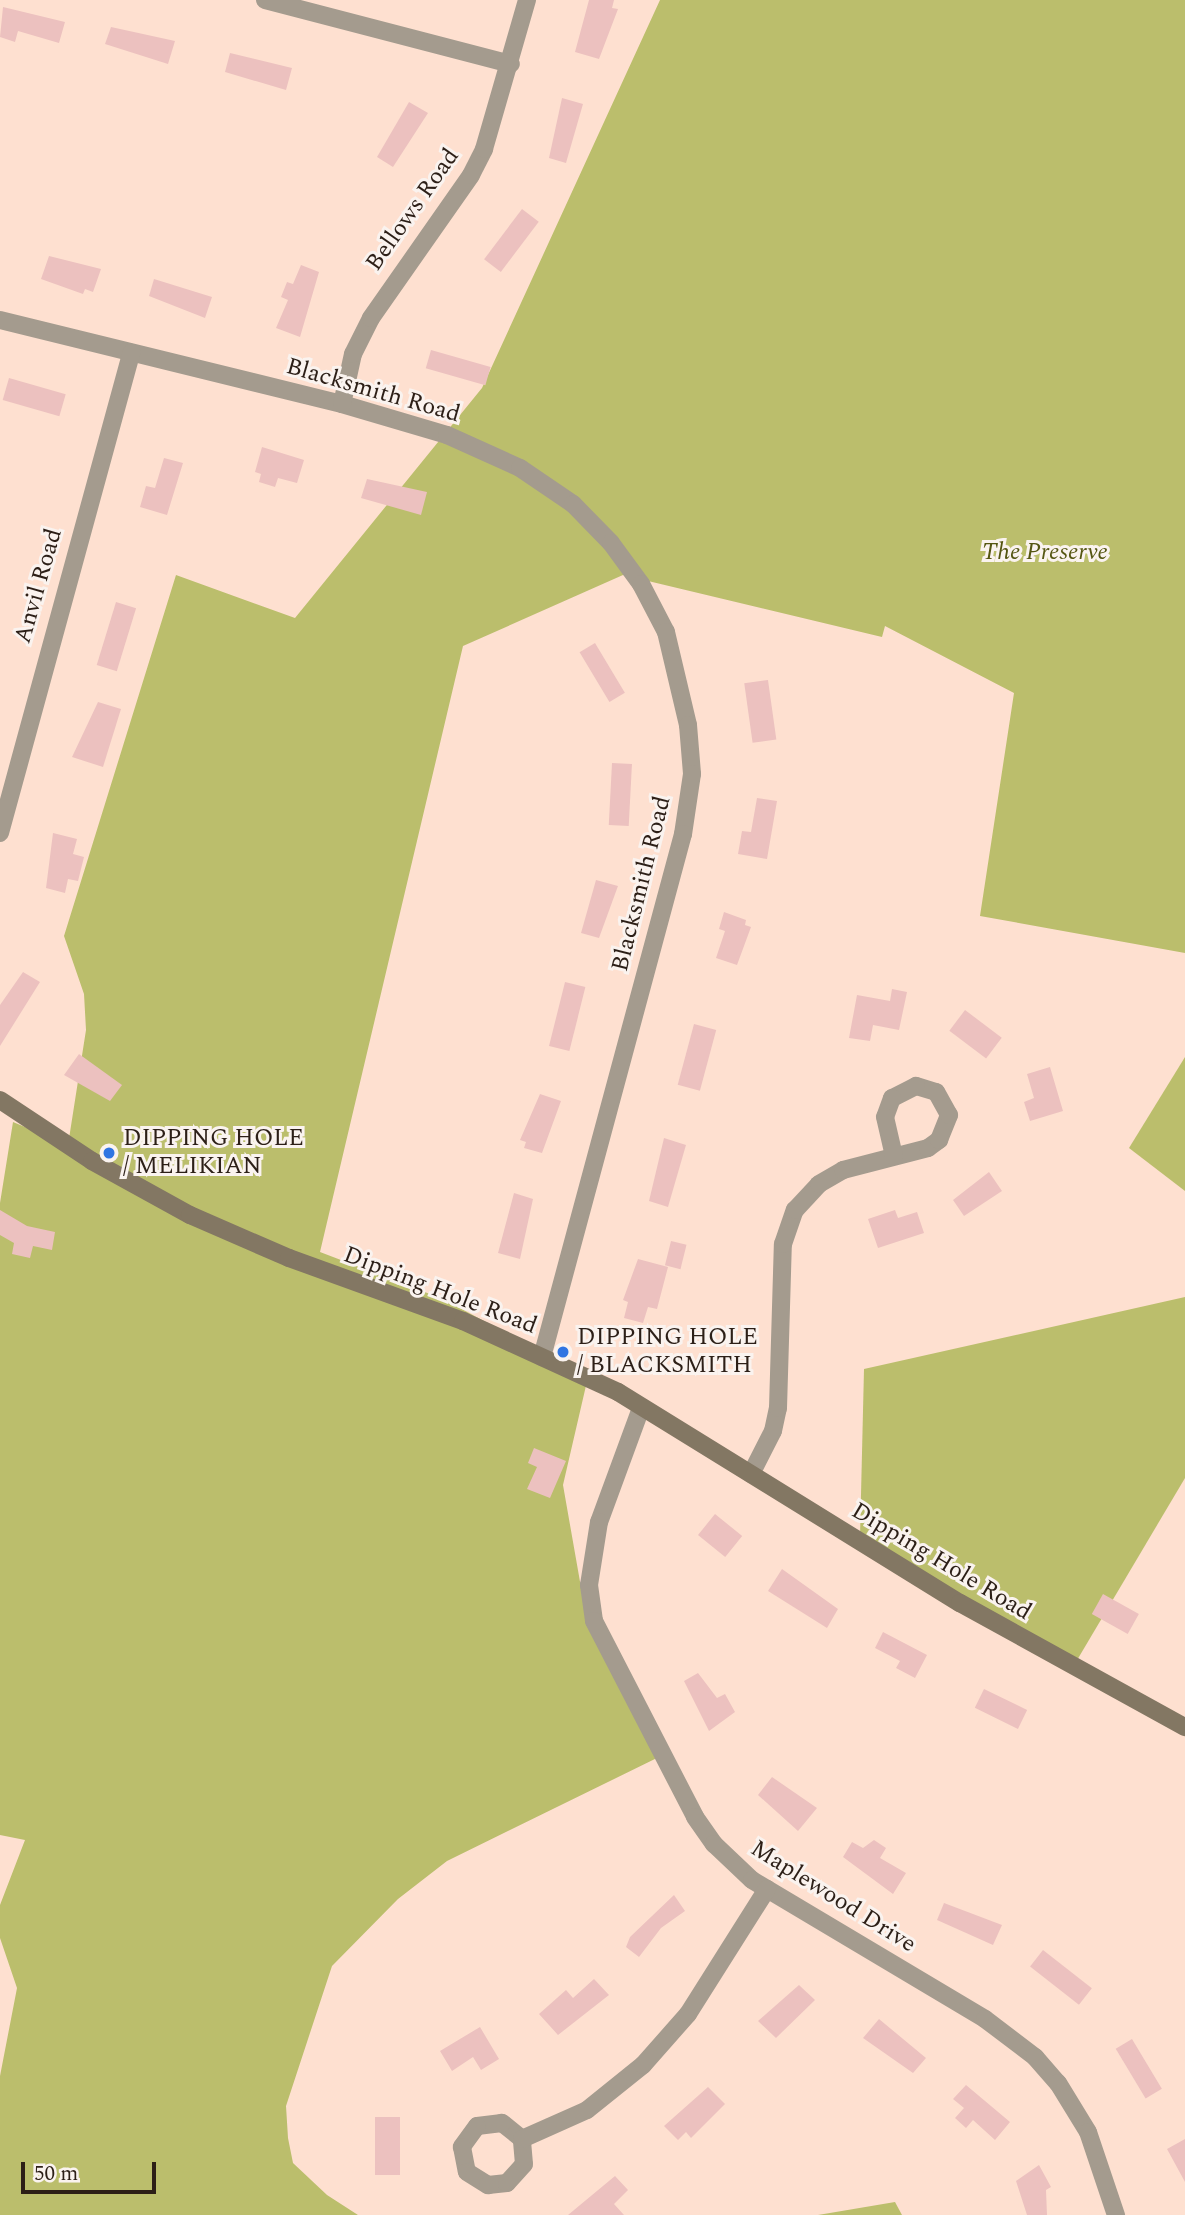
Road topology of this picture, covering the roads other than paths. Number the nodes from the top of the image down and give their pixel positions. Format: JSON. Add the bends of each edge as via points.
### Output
{"nodes":[{"id":1,"x":265,"y":0,"type":"edge"},
{"id":2,"x":527,"y":0,"type":"edge"},
{"id":3,"x":511,"y":64,"type":"junction"},
{"id":4,"x":0,"y":320,"type":"edge"},
{"id":5,"x":131,"y":354,"type":"junction"},
{"id":6,"x":342,"y":404,"type":"junction"},
{"id":7,"x":0,"y":833,"type":"edge"},
{"id":8,"x":0,"y":1100,"type":"edge"},
{"id":9,"x":894,"y":1156,"type":"dead end"},
{"id":10,"x":542,"y":1357,"type":"junction"},
{"id":11,"x":641,"y":1408,"type":"junction"},
{"id":12,"x":751,"y":1474,"type":"junction"},
{"id":13,"x":1185,"y":1727,"type":"edge"},
{"id":14,"x":766,"y":1889,"type":"junction"},
{"id":15,"x":522,"y":2139,"type":"dead end"},
{"id":16,"x":1116,"y":2215,"type":"edge"}],
"edges":[{"from":1,"to":3,"type":"street"},
{"from":2,"to":3,"type":"street","name":"Bellows Road"},
{"from":3,"to":6,"type":"street","name":"Bellows Road","via":[[479,161],[371,318],[354,354]]},
{"from":4,"to":5,"type":"street","name":"Blacksmith Road"},
{"from":5,"to":6,"type":"street","name":"Blacksmith Road"},
{"from":5,"to":7,"type":"street","name":"Anvil Road"},
{"from":6,"to":10,"type":"street","name":"Blacksmith Road","via":[[447,435],[520,468],[573,504],[641,584],[666,632],[680,677],[692,774],[683,834]]},
{"from":8,"to":10,"type":"main road","name":"Dipping Hole Road","via":[[92,1161],[190,1215],[341,1278],[463,1321]]},
{"from":9,"to":12,"type":"street","via":[[843,1170],[819,1184],[795,1210],[783,1244],[778,1408],[773,1431]]},
{"from":10,"to":11,"type":"main road","name":"Dipping Hole Road"},
{"from":11,"to":12,"type":"main road","name":"Dipping Hole Road"},
{"from":11,"to":14,"type":"street","name":"Maplewood Drive","via":[[592,1550],[589,1585],[594,1620],[695,1817],[731,1863]]},
{"from":12,"to":13,"type":"main road","name":"Dipping Hole Road","via":[[960,1603]]},
{"from":14,"to":15,"type":"street","via":[[688,2014],[661,2048],[587,2110]]},
{"from":14,"to":16,"type":"street","name":"Maplewood Drive","via":[[968,2008],[1035,2057],[1074,2106],[1109,2184]]}]}
